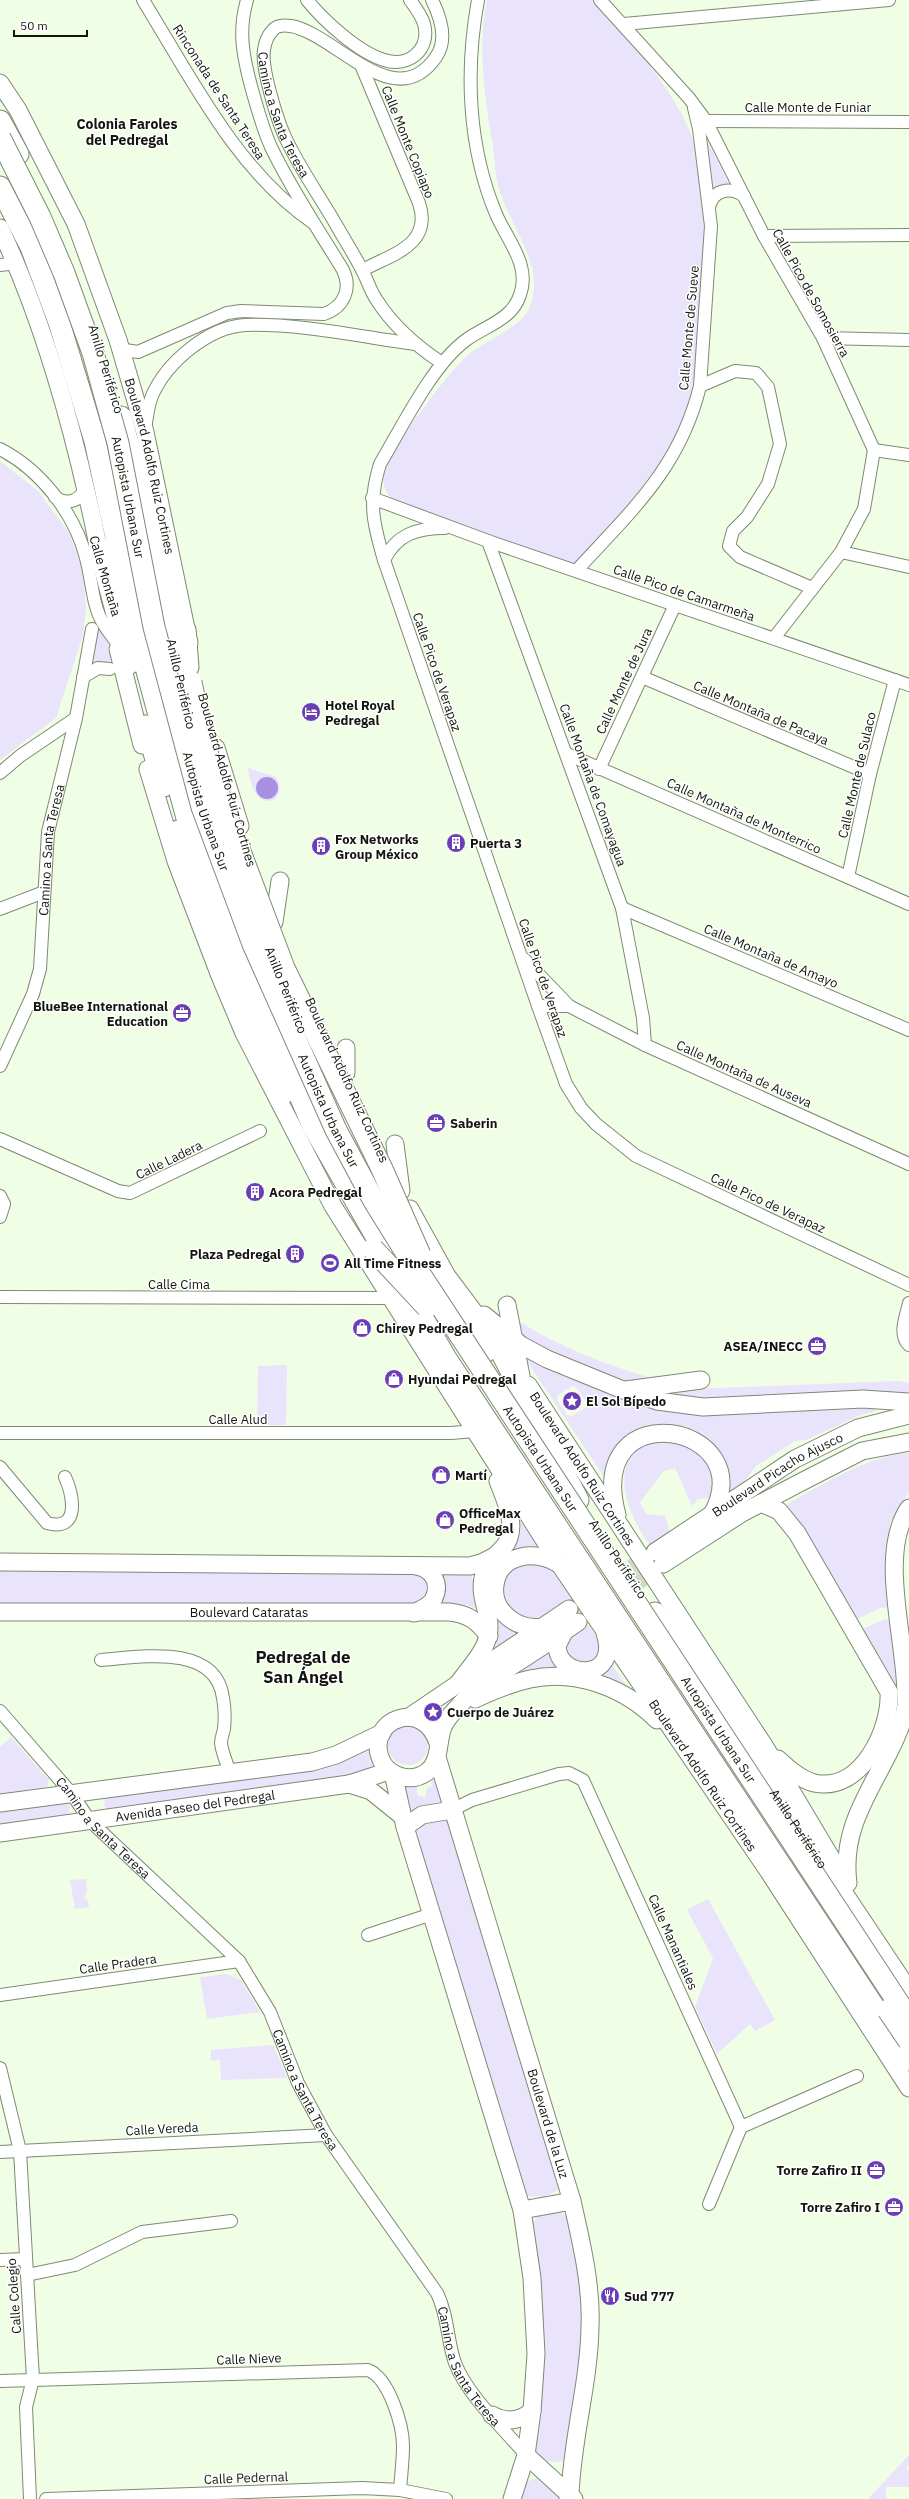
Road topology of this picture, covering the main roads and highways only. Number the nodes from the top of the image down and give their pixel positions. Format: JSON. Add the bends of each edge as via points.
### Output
{"nodes":[{"id":1,"x":0,"y":83,"type":"edge"},
{"id":2,"x":0,"y":121,"type":"edge"},
{"id":3,"x":0,"y":138,"type":"edge"},
{"id":4,"x":0,"y":169,"type":"edge"},
{"id":5,"x":0,"y":187,"type":"edge"},
{"id":6,"x":0,"y":228,"type":"edge"},
{"id":7,"x":8,"y":264,"type":"edge"},
{"id":8,"x":99,"y":547,"type":"junction"},
{"id":9,"x":185,"y":630,"type":"junction"},
{"id":10,"x":189,"y":723,"type":"junction"},
{"id":11,"x":250,"y":862,"type":"junction"},
{"id":12,"x":280,"y":881,"type":"dead end"},
{"id":13,"x":274,"y":922,"type":"junction"},
{"id":14,"x":346,"y":1048,"type":"dead end"},
{"id":15,"x":346,"y":1073,"type":"junction"},
{"id":16,"x":395,"y":1144,"type":"dead end"},
{"id":17,"x":401,"y":1191,"type":"junction"},
{"id":18,"x":507,"y":1306,"type":"dead end"},
{"id":19,"x":436,"y":1309,"type":"junction"},
{"id":20,"x":505,"y":1340,"type":"junction"},
{"id":21,"x":701,"y":1380,"type":"dead end"},
{"id":22,"x":622,"y":1390,"type":"junction"},
{"id":23,"x":909,"y":1402,"type":"edge"},
{"id":24,"x":909,"y":1415,"type":"edge"},
{"id":25,"x":909,"y":1442,"type":"edge"},
{"id":26,"x":488,"y":1452,"type":"junction"},
{"id":27,"x":578,"y":1500,"type":"junction"},
{"id":28,"x":761,"y":1503,"type":"junction"},
{"id":29,"x":909,"y":1508,"type":"edge"},
{"id":30,"x":710,"y":1516,"type":"junction"},
{"id":31,"x":620,"y":1525,"type":"junction"},
{"id":32,"x":493,"y":1556,"type":"junction"},
{"id":33,"x":0,"y":1562,"type":"edge"},
{"id":34,"x":560,"y":1564,"type":"junction"},
{"id":35,"x":414,"y":1566,"type":"junction"},
{"id":36,"x":0,"y":1612,"type":"edge"},
{"id":37,"x":414,"y":1613,"type":"junction"},
{"id":38,"x":600,"y":1622,"type":"junction"},
{"id":39,"x":543,"y":1627,"type":"junction"},
{"id":40,"x":564,"y":1632,"type":"junction"},
{"id":41,"x":489,"y":1636,"type":"junction"},
{"id":42,"x":458,"y":1684,"type":"junction"},
{"id":43,"x":458,"y":1706,"type":"junction"},
{"id":44,"x":409,"y":1717,"type":"junction"},
{"id":45,"x":382,"y":1733,"type":"junction"},
{"id":46,"x":677,"y":1739,"type":"junction"},
{"id":47,"x":765,"y":1746,"type":"junction"},
{"id":48,"x":438,"y":1750,"type":"junction"},
{"id":49,"x":391,"y":1772,"type":"junction"},
{"id":50,"x":349,"y":1784,"type":"junction"},
{"id":51,"x":776,"y":1794,"type":"junction"},
{"id":52,"x":0,"y":1803,"type":"edge"},
{"id":53,"x":745,"y":1809,"type":"junction"},
{"id":54,"x":452,"y":1810,"type":"junction"},
{"id":55,"x":403,"y":1821,"type":"junction"},
{"id":56,"x":0,"y":1832,"type":"edge"},
{"id":57,"x":826,"y":1850,"type":"junction"},
{"id":58,"x":769,"y":1872,"type":"junction"},
{"id":59,"x":849,"y":1887,"type":"junction"},
{"id":60,"x":909,"y":1979,"type":"edge"},
{"id":61,"x":909,"y":1994,"type":"edge"},
{"id":62,"x":909,"y":2019,"type":"edge"},
{"id":63,"x":874,"y":2033,"type":"junction"},
{"id":64,"x":909,"y":2041,"type":"edge"},
{"id":65,"x":909,"y":2060,"type":"edge"},
{"id":66,"x":909,"y":2065,"type":"edge"},
{"id":67,"x":909,"y":2088,"type":"edge"},
{"id":68,"x":572,"y":2201,"type":"junction"},
{"id":69,"x":522,"y":2210,"type":"junction"},
{"id":70,"x":532,"y":2411,"type":"junction"},
{"id":71,"x":492,"y":2415,"type":"road end"},
{"id":72,"x":526,"y":2455,"type":"junction"},
{"id":73,"x":571,"y":2498,"type":"edge"},
{"id":74,"x":512,"y":2499,"type":"edge"}],
"edges":[{"from":1,"to":9,"type":"main road","name":"Boulevard Adolfo Ruiz Cortines","via":[[18,110],[76,224],[118,340],[145,432]]},
{"from":2,"to":10,"type":"highway","name":"Anillo Periférico","via":[[67,254],[95,332],[124,426],[149,522],[177,675]]},
{"from":3,"to":19,"type":"highway","name":"Autopista Urbana Sur","bridge":true,"via":[[40,217],[93,354],[118,443],[154,627],[202,807],[250,936],[336,1130]]},
{"from":4,"to":19,"type":"highway","name":"Autopista Urbana Sur","bridge":true,"via":[[39,248],[75,343],[103,436],[132,579],[191,805],[237,928],[317,1116],[375,1223]]},
{"from":5,"to":53,"type":"highway","via":[[31,247],[59,322],[95,441],[138,638],[187,818],[247,973],[313,1126],[445,1357]]},
{"from":6,"to":7,"type":"main road","name":"Boulevard Adolfo Ruiz Cortines"},
{"from":7,"to":8,"type":"main road","name":"Boulevard Adolfo Ruiz Cortines","via":[[50,353]]},
{"from":8,"to":19,"type":"highway","bridge":true,"via":[[155,758],[195,883],[247,1017],[289,1104],[373,1249]]},
{"from":8,"to":26,"type":"main road","name":"Boulevard Adolfo Ruiz Cortines","via":[[103,586],[144,756],[176,861],[244,1033],[329,1199]]},
{"from":9,"to":11,"type":"main road","name":"Boulevard Adolfo Ruiz Cortines"},
{"from":9,"to":19,"type":"highway","bridge":true,"via":[[187,658],[201,731],[221,801],[284,968],[382,1169]]},
{"from":10,"to":11,"type":"highway"},
{"from":10,"to":27,"type":"highway","name":"Anillo Periférico","via":[[249,900],[322,1076],[369,1169]]},
{"from":11,"to":13,"type":"main road","name":"Boulevard Adolfo Ruiz Cortines"},
{"from":12,"to":13,"type":"main road"},
{"from":13,"to":15,"type":"main road","name":"Boulevard Adolfo Ruiz Cortines","via":[[287,956]]},
{"from":14,"to":15,"type":"main road"},
{"from":15,"to":17,"type":"main road","name":"Boulevard Adolfo Ruiz Cortines","via":[[380,1151]]},
{"from":16,"to":17,"type":"main road"},
{"from":17,"to":20,"type":"main road","name":"Boulevard Adolfo Ruiz Cortines","via":[[448,1276]]},
{"from":18,"to":20,"type":"main road"},
{"from":19,"to":62,"type":"highway","name":"Autopista Urbana Sur","bridge":true},
{"from":19,"to":64,"type":"highway","name":"Autopista Urbana Sur","bridge":true},
{"from":20,"to":22,"type":"main road"},
{"from":20,"to":27,"type":"highway"},
{"from":20,"to":31,"type":"main road","name":"Boulevard Adolfo Ruiz Cortines","via":[[521,1376]]},
{"from":21,"to":22,"type":"main road"},
{"from":22,"to":23,"type":"main road","via":[[657,1402],[703,1407],[863,1399]]},
{"from":24,"to":30,"type":"main road","name":"Boulevard Picacho Ajusco","via":[[858,1428],[795,1459]]},
{"from":25,"to":28,"type":"main road","name":"Boulevard Picacho Ajusco","via":[[862,1451]]},
{"from":26,"to":32,"type":"main road","via":[[510,1517],[507,1541]]},
{"from":26,"to":34,"type":"main road","name":"Boulevard Adolfo Ruiz Cortines"},
{"from":27,"to":51,"type":"highway","name":"Anillo Periférico"},
{"from":28,"to":30,"type":"main road","name":"Boulevard Picacho Ajusco","via":[[659,1558]]},
{"from":28,"to":47,"type":"main road","via":[[779,1511],[796,1533],[889,1692],[890,1703],[888,1719],[873,1751],[852,1773],[833,1783],[814,1782],[800,1777]]},
{"from":29,"to":59,"type":"main road","via":[[898,1532],[895,1560],[908,1683],[906,1706],[901,1727],[855,1819],[846,1864]]},
{"from":30,"to":31,"type":"main road","via":[[716,1507],[720,1488],[719,1472],[712,1457],[701,1445],[689,1438],[660,1432],[633,1443],[617,1462],[613,1493]]},
{"from":31,"to":47,"type":"main road","name":"Boulevard Adolfo Ruiz Cortines"},
{"from":32,"to":35,"type":"main road","via":[[470,1566]]},
{"from":32,"to":41,"type":"main road","via":[[484,1573],[482,1584]]},
{"from":33,"to":35,"type":"main road"},
{"from":34,"to":38,"type":"main road","name":"Boulevard Adolfo Ruiz Cortines"},
{"from":34,"to":39,"type":"main road","via":[[542,1555],[523,1555],[507,1564],[497,1577],[495,1595],[508,1617],[528,1629]]},
{"from":35,"to":37,"type":"main road","via":[[425,1567],[433,1574],[436,1586],[434,1599],[429,1606]]},
{"from":36,"to":37,"type":"main road","name":"Boulevard Cataratas"},
{"from":37,"to":41,"type":"main road","name":"Boulevard Cataratas","via":[[462,1613],[477,1621]]},
{"from":38,"to":40,"type":"main road","via":[[606,1636],[608,1651],[605,1662],[596,1669],[583,1670],[564,1664],[558,1655],[557,1646]]},
{"from":38,"to":46,"type":"main road","name":"Boulevard Adolfo Ruiz Cortines"},
{"from":39,"to":40,"type":"main road","via":[[574,1616]]},
{"from":39,"to":42,"type":"main road"},
{"from":40,"to":43,"type":"main road","via":[[481,1686]]},
{"from":41,"to":42,"type":"main road","via":[[481,1655]]},
{"from":42,"to":44,"type":"main road"},
{"from":43,"to":46,"type":"main road","via":[[531,1679],[559,1677],[610,1687],[628,1696],[647,1710]]},
{"from":43,"to":48,"type":"main road","via":[[443,1726]]},
{"from":44,"to":45,"type":"main road","via":[[393,1721]]},
{"from":44,"to":48,"type":"main road","via":[[419,1719],[428,1725]]},
{"from":45,"to":49,"type":"main road","via":[[378,1744],[379,1756]]},
{"from":45,"to":52,"type":"main road","via":[[324,1759]]},
{"from":46,"to":58,"type":"main road","name":"Boulevard Adolfo Ruiz Cortines"},
{"from":47,"to":57,"type":"main road","name":"Boulevard Adolfo Ruiz Cortines"},
{"from":48,"to":49,"type":"main road","via":[[427,1771],[419,1776],[401,1777]]},
{"from":48,"to":54,"type":"main road","name":"Boulevard de la Luz"},
{"from":49,"to":50,"type":"main road","name":"Avenida Paseo del Pedregal"},
{"from":49,"to":55,"type":"main road"},
{"from":50,"to":55,"type":"main road","via":[[371,1791]]},
{"from":50,"to":56,"type":"main road","name":"Avenida Paseo del Pedregal"},
{"from":51,"to":57,"type":"highway"},
{"from":51,"to":61,"type":"highway","name":"Anillo Periférico"},
{"from":53,"to":58,"type":"highway"},
{"from":53,"to":65,"type":"highway"},
{"from":54,"to":55,"type":"main road"},
{"from":54,"to":68,"type":"main road","name":"Boulevard de la Luz"},
{"from":55,"to":69,"type":"main road"},
{"from":57,"to":59,"type":"main road","name":"Boulevard Adolfo Ruiz Cortines"},
{"from":58,"to":63,"type":"main road","name":"Boulevard Adolfo Ruiz Cortines"},
{"from":59,"to":60,"type":"main road","name":"Boulevard Adolfo Ruiz Cortines"},
{"from":63,"to":66,"type":"highway"},
{"from":63,"to":67,"type":"main road","name":"Boulevard Adolfo Ruiz Cortines"},
{"from":68,"to":69,"type":"main road"},
{"from":68,"to":73,"type":"main road","name":"Boulevard de la Luz","via":[[584,2266],[590,2326],[585,2382],[572,2458]]},
{"from":69,"to":70,"type":"main road","via":[[535,2305],[536,2354]]},
{"from":70,"to":71,"type":"main road","via":[[523,2418],[511,2420]]},
{"from":70,"to":72,"type":"main road"},
{"from":72,"to":73,"type":"main road","name":"Camino a Santa Teresa"},
{"from":72,"to":74,"type":"main road"}]}
